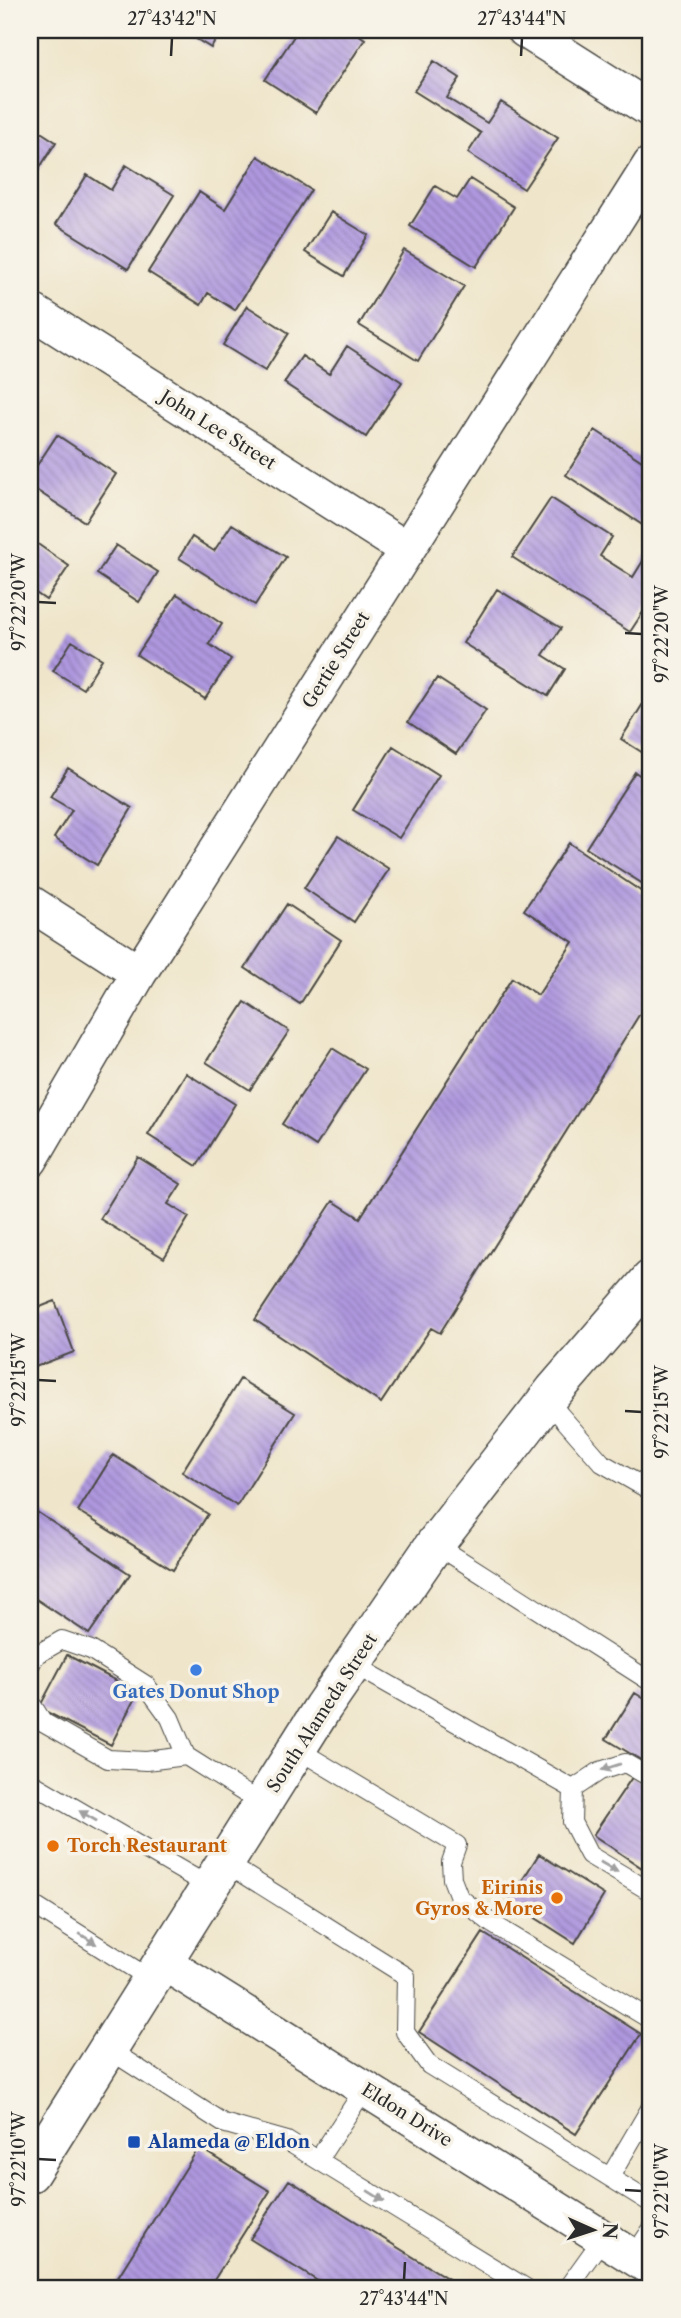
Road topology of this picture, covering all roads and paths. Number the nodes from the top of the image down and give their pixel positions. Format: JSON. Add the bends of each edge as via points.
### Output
{"nodes":[{"id":1,"x":525,"y":30,"type":"edge"},
{"id":2,"x":651,"y":110,"type":"edge"},
{"id":3,"x":651,"y":164,"type":"edge"},
{"id":4,"x":30,"y":310,"type":"edge"},
{"id":5,"x":406,"y":549,"type":"junction"},
{"id":6,"x":30,"y":903,"type":"edge"},
{"id":7,"x":139,"y":973,"type":"junction"},
{"id":8,"x":30,"y":1160,"type":"edge"},
{"id":9,"x":651,"y":1279,"type":"edge"},
{"id":10,"x":547,"y":1400,"type":"junction"},
{"id":11,"x":651,"y":1492,"type":"edge"},
{"id":12,"x":435,"y":1544,"type":"junction"},
{"id":13,"x":353,"y":1664,"type":"junction"},
{"id":14,"x":30,"y":1665,"type":"edge"},
{"id":15,"x":651,"y":1682,"type":"edge"},
{"id":16,"x":30,"y":1702,"type":"edge"},
{"id":17,"x":36,"y":1726,"type":"edge"},
{"id":18,"x":297,"y":1749,"type":"junction"},
{"id":19,"x":186,"y":1756,"type":"junction"},
{"id":20,"x":651,"y":1778,"type":"edge"},
{"id":21,"x":30,"y":1782,"type":"edge"},
{"id":22,"x":573,"y":1789,"type":"junction"},
{"id":23,"x":262,"y":1804,"type":"junction"},
{"id":24,"x":218,"y":1875,"type":"junction"},
{"id":25,"x":651,"y":1892,"type":"edge"},
{"id":26,"x":30,"y":1903,"type":"edge"},
{"id":27,"x":158,"y":1971,"type":"junction"},
{"id":28,"x":651,"y":2020,"type":"edge"},
{"id":29,"x":108,"y":2049,"type":"junction"},
{"id":30,"x":365,"y":2088,"type":"junction"},
{"id":31,"x":651,"y":2107,"type":"edge"},
{"id":32,"x":318,"y":2160,"type":"junction"},
{"id":33,"x":30,"y":2173,"type":"edge"},
{"id":34,"x":610,"y":2177,"type":"junction"},
{"id":35,"x":651,"y":2203,"type":"edge"},
{"id":36,"x":603,"y":2238,"type":"junction"},
{"id":37,"x":645,"y":2252,"type":"edge"},
{"id":38,"x":526,"y":2288,"type":"edge"},
{"id":39,"x":567,"y":2288,"type":"edge"}],
"edges":[{"from":1,"to":2,"type":"street"},
{"from":3,"to":5,"type":"street","name":"Gertie Street"},
{"from":4,"to":5,"type":"street","name":"John Lee Street"},
{"from":5,"to":7,"type":"street","name":"Gertie Street"},
{"from":6,"to":7,"type":"street"},
{"from":7,"to":8,"type":"street","name":"Gertie Street"},
{"from":9,"to":10,"type":"main road","name":"South Alameda Street"},
{"from":10,"to":11,"type":"lane","via":[[602,1463]]},
{"from":10,"to":12,"type":"main road","name":"South Alameda Street"},
{"from":12,"to":13,"type":"main road","name":"South Alameda Street"},
{"from":12,"to":15,"type":"lane"},
{"from":13,"to":18,"type":"main road","name":"South Alameda Street"},
{"from":13,"to":22,"type":"lane"},
{"from":14,"to":19,"type":"lane","via":[[36,1655],[62,1640],[91,1650],[146,1685],[170,1718]]},
{"from":16,"to":17,"type":"lane"},
{"from":17,"to":19,"type":"lane","via":[[108,1759]]},
{"from":18,"to":23,"type":"main road","name":"South Alameda Street"},
{"from":18,"to":28,"type":"lane","via":[[457,1845],[451,1862],[459,1897],[491,1923]]},
{"from":19,"to":23,"type":"lane"},
{"from":20,"to":22,"type":"lane","one_way":true,"via":[[625,1763],[600,1771]]},
{"from":24,"to":21,"type":"lane","one_way":true},
{"from":22,"to":25,"type":"lane","one_way":true,"via":[[572,1822],[589,1855]]},
{"from":23,"to":24,"type":"main road","name":"South Alameda Street"},
{"from":24,"to":27,"type":"main road","name":"South Alameda Street"},
{"from":24,"to":34,"type":"lane","via":[[406,1976],[405,2032],[429,2065]]},
{"from":26,"to":27,"type":"lane","one_way":true},
{"from":27,"to":29,"type":"main road","name":"South Alameda Street"},
{"from":27,"to":30,"type":"street","name":"Eldon Drive"},
{"from":29,"to":32,"type":"lane","via":[[223,2123],[287,2141]]},
{"from":29,"to":33,"type":"main road","name":"South Alameda Street"},
{"from":30,"to":32,"type":"lane"},
{"from":30,"to":36,"type":"street","name":"Eldon Drive"},
{"from":31,"to":34,"type":"lane"},
{"from":32,"to":38,"type":"lane","one_way":true},
{"from":34,"to":35,"type":"lane"},
{"from":36,"to":37,"type":"street","name":"Eldon Drive"},
{"from":36,"to":39,"type":"lane"}]}
